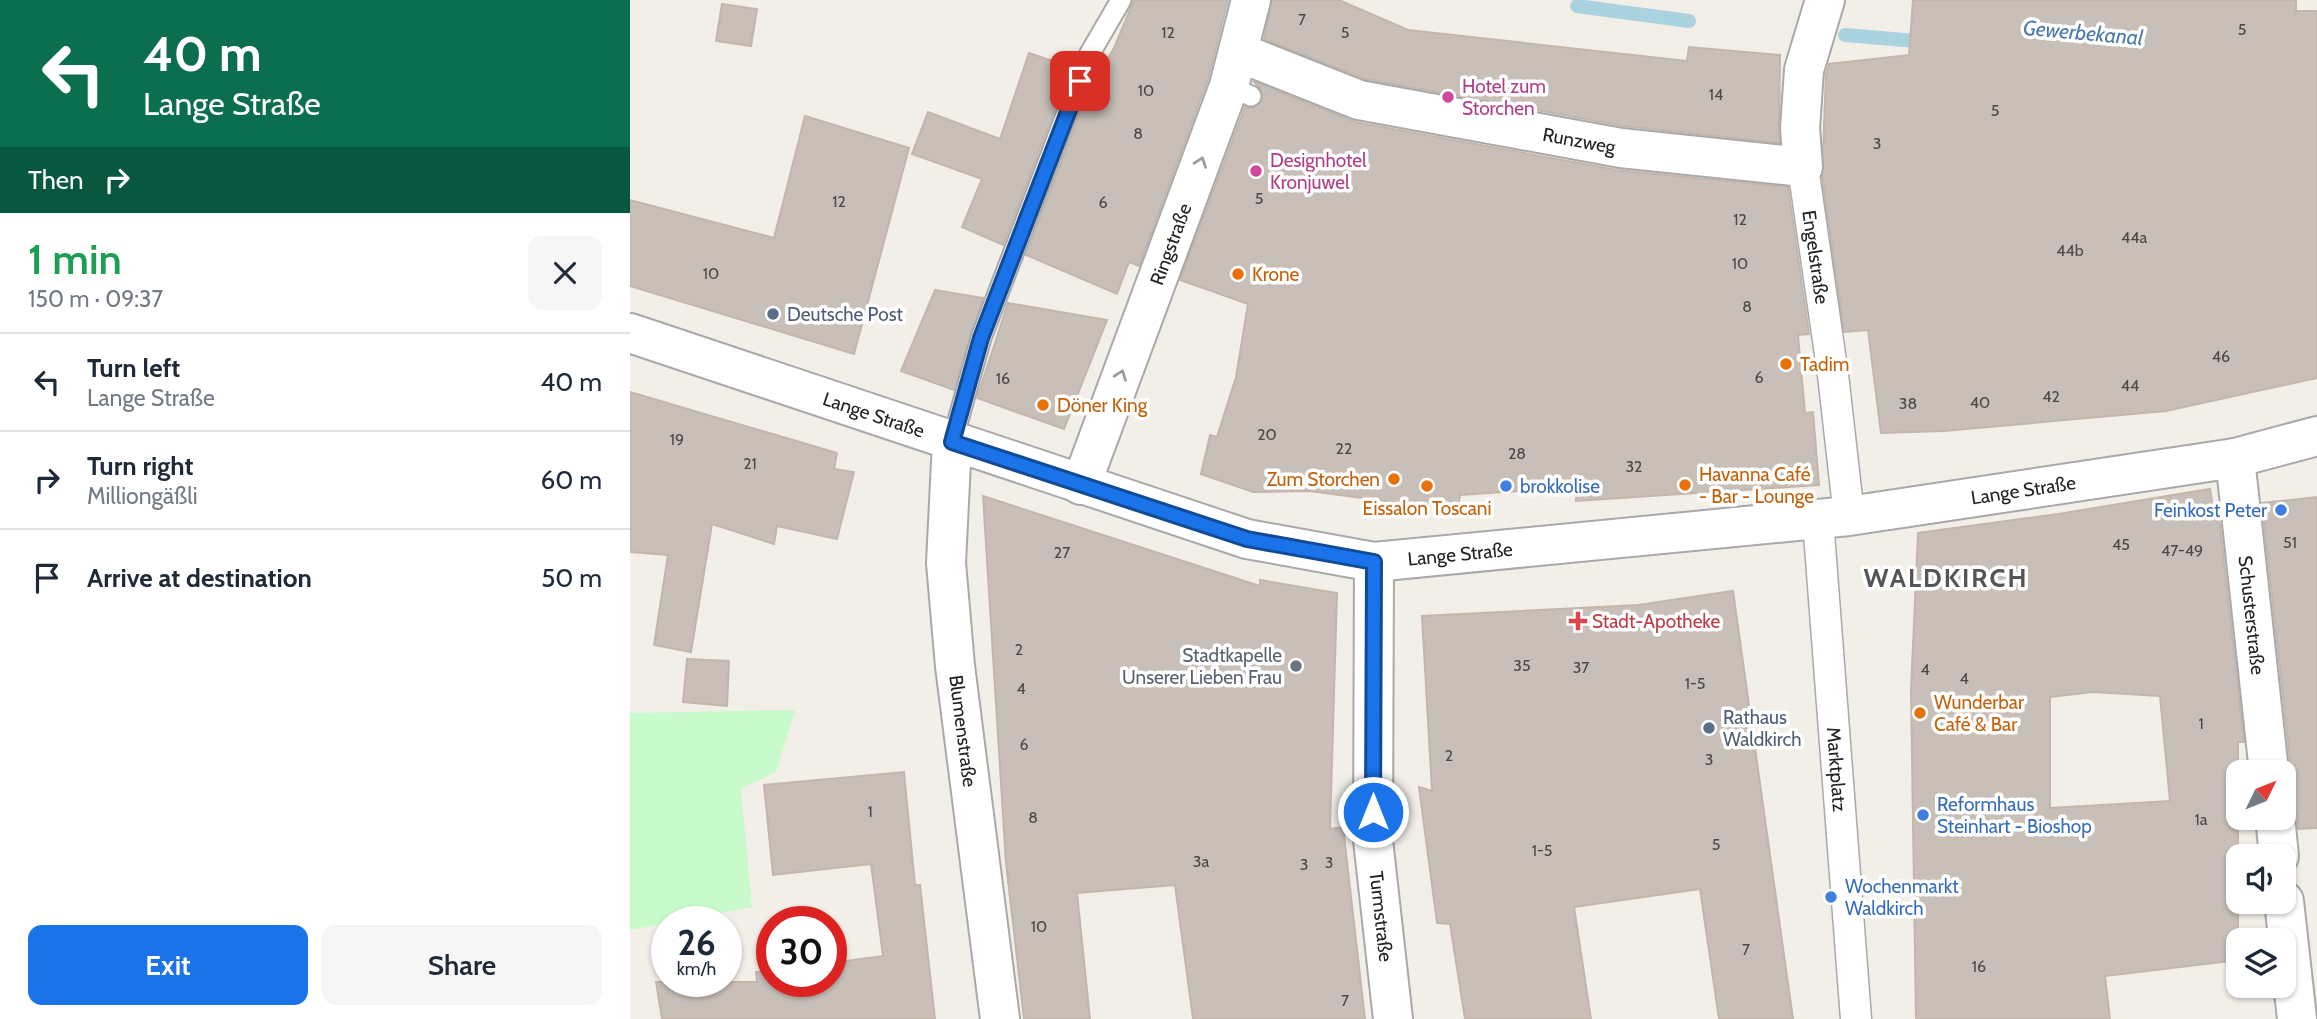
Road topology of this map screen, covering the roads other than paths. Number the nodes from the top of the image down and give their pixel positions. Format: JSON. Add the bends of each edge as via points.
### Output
{"nodes":[{"id":1,"x":1121,"y":0,"type":"edge"},
{"id":2,"x":1251,"y":0,"type":"edge"},
{"id":3,"x":1816,"y":1,"type":"edge"},
{"id":4,"x":1239,"y":78,"type":"junction"},
{"id":5,"x":1803,"y":167,"type":"junction"},
{"id":6,"x":630,"y":333,"type":"edge"},
{"id":7,"x":2317,"y":436,"type":"edge"},
{"id":8,"x":952,"y":442,"type":"junction"},
{"id":9,"x":2235,"y":458,"type":"junction"},
{"id":10,"x":1081,"y":485,"type":"junction"},
{"id":11,"x":1833,"y":518,"type":"junction"},
{"id":12,"x":1374,"y":562,"type":"junction"},
{"id":13,"x":2268,"y":760,"type":"edge"},
{"id":14,"x":2285,"y":914,"type":"edge"},
{"id":15,"x":1000,"y":1019,"type":"edge"},
{"id":16,"x":1393,"y":1019,"type":"edge"},
{"id":17,"x":1856,"y":1019,"type":"edge"},
{"id":18,"x":2297,"y":1019,"type":"edge"}],
"edges":[{"from":1,"to":8,"type":"lane","via":[[1090,55],[991,312]]},
{"from":2,"to":4,"type":"street","name":"Ringstraße"},
{"from":3,"to":5,"type":"street","name":"Engelstraße","via":[[1804,70]]},
{"from":4,"to":5,"type":"street","name":"Runzweg","via":[[1621,148]]},
{"from":10,"to":4,"type":"street","name":"Ringstraße","one_way":true},
{"from":5,"to":11,"type":"street","name":"Engelstraße","via":[[1833,375]]},
{"from":6,"to":8,"type":"street","name":"Lange Straße"},
{"from":7,"to":9,"type":"street","name":"Lange Straße"},
{"from":8,"to":10,"type":"street","name":"Lange Straße"},
{"from":8,"to":15,"type":"street","name":"Blumenstraße","via":[[947,576]]},
{"from":9,"to":11,"type":"street","name":"Lange Straße"},
{"from":9,"to":13,"type":"street","name":"Schusterstraße"},
{"from":10,"to":12,"type":"street","name":"Lange Straße","via":[[1247,539]]},
{"from":11,"to":12,"type":"street","name":"Lange Straße"},
{"from":11,"to":17,"type":"street","name":"Marktplatz"},
{"from":12,"to":16,"type":"street","name":"Turmstraße","via":[[1373,840]]},
{"from":14,"to":18,"type":"street"}]}
